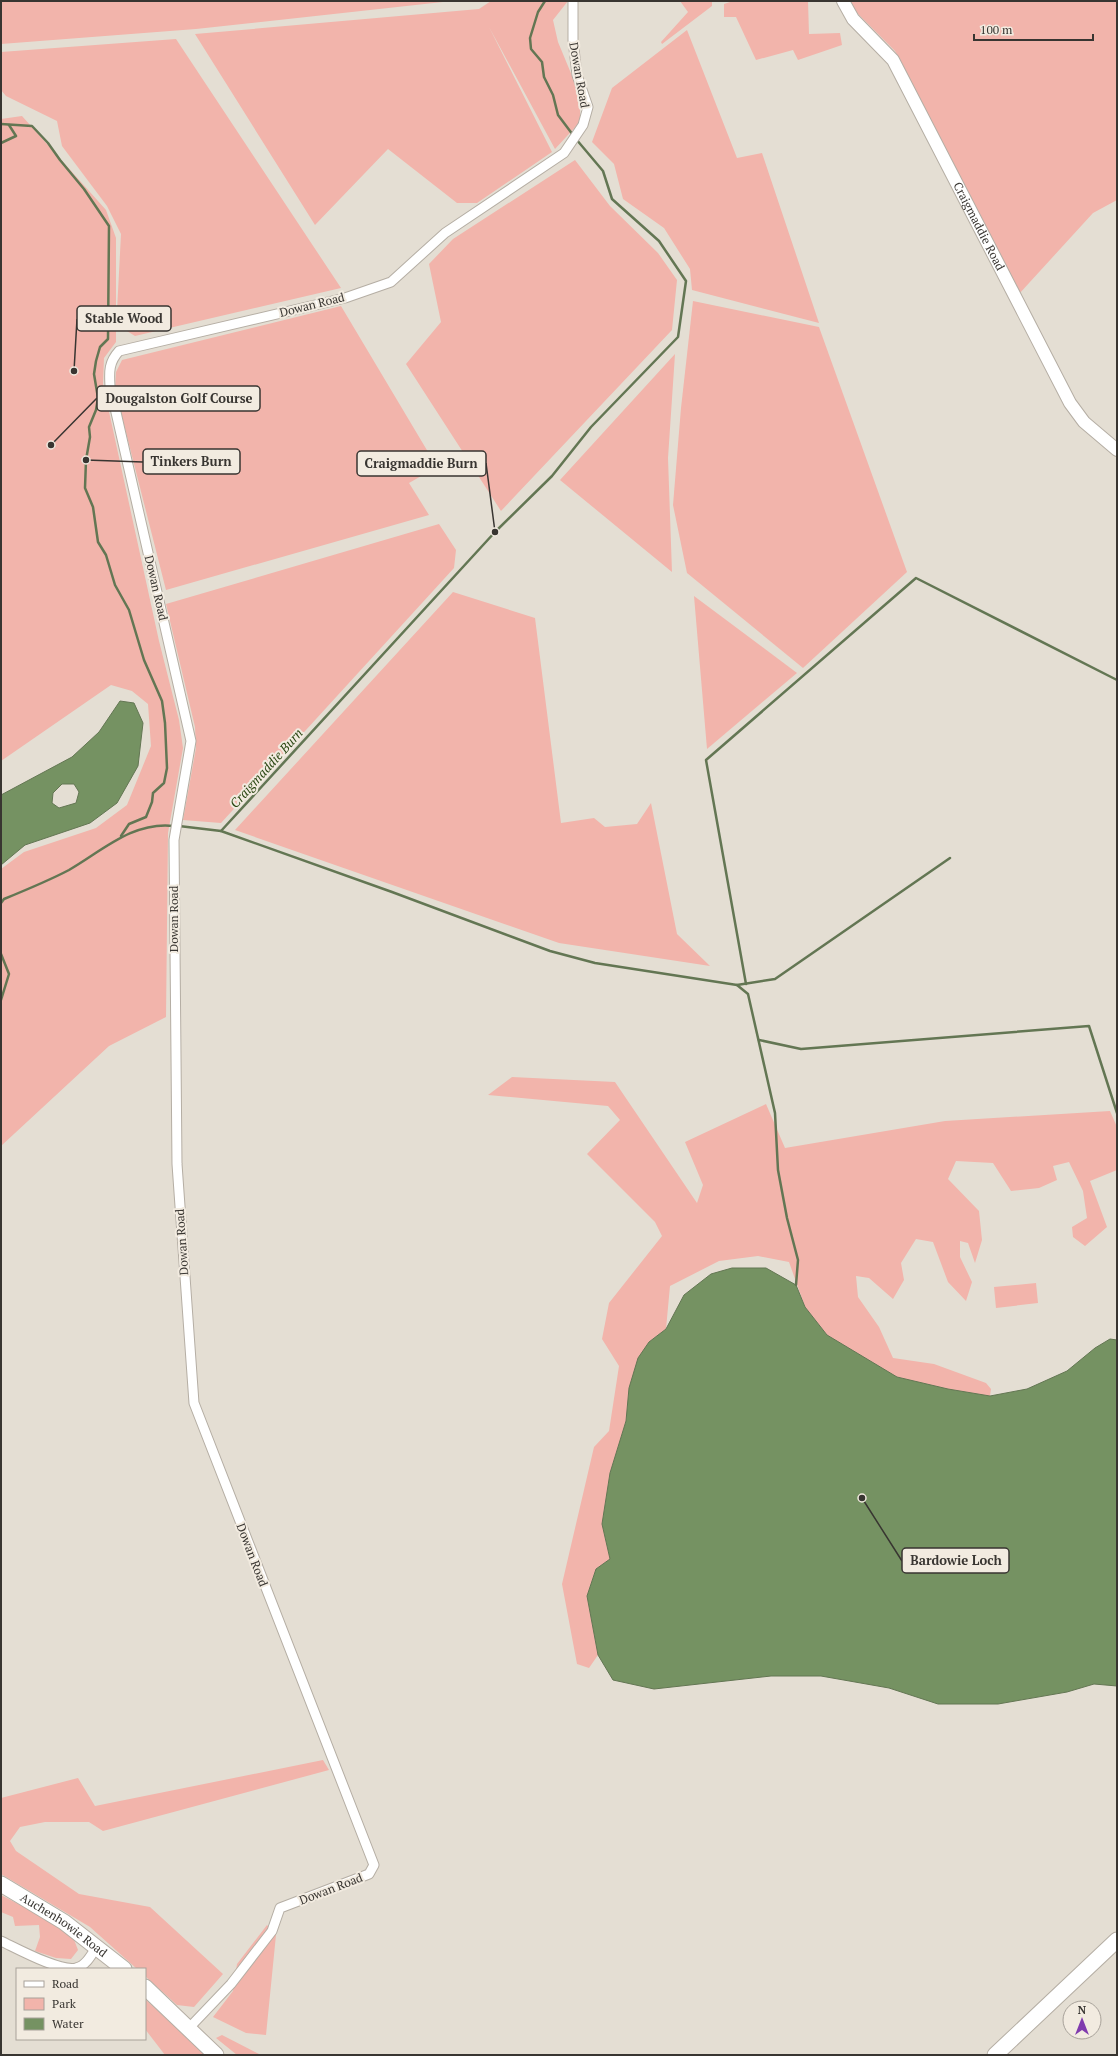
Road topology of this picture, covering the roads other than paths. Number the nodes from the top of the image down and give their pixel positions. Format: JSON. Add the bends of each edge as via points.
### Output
{"nodes":[{"id":1,"x":574,"y":1,"type":"edge"},
{"id":2,"x":843,"y":1,"type":"edge"},
{"id":3,"x":1117,"y":450,"type":"edge"},
{"id":4,"x":1,"y":1884,"type":"edge"},
{"id":5,"x":1117,"y":1940,"type":"edge"},
{"id":6,"x":1,"y":1941,"type":"edge"},
{"id":7,"x":97,"y":1946,"type":"junction"},
{"id":8,"x":62,"y":1968,"type":"edge"},
{"id":9,"x":77,"y":1968,"type":"edge"},
{"id":10,"x":123,"y":1968,"type":"edge"},
{"id":11,"x":146,"y":1988,"type":"edge"},
{"id":12,"x":188,"y":2028,"type":"junction"},
{"id":13,"x":216,"y":2055,"type":"edge"},
{"id":14,"x":995,"y":2055,"type":"edge"}],
"edges":[{"from":1,"to":12,"type":"street","name":"Dowan Road","via":[[573,40],[577,75],[588,108],[583,125],[564,154],[445,233],[391,282],[345,298],[119,351],[111,360],[110,386],[191,741],[174,840],[177,1164],[194,1403],[374,1865],[369,1874],[280,1908],[272,1931],[231,1984]]},
{"from":2,"to":3,"type":"street","name":"Craigmaddie Road","via":[[853,19],[893,60],[1070,403],[1084,422]]},
{"from":4,"to":7,"type":"main road","name":"Auchenhowie Road","via":[[36,1904]]},
{"from":5,"to":14,"type":"main road"},
{"from":6,"to":8,"type":"street"},
{"from":7,"to":9,"type":"street","via":[[87,1960]]},
{"from":7,"to":10,"type":"main road","name":"Auchenhowie Road"},
{"from":11,"to":12,"type":"main road"},
{"from":12,"to":13,"type":"main road"}]}
